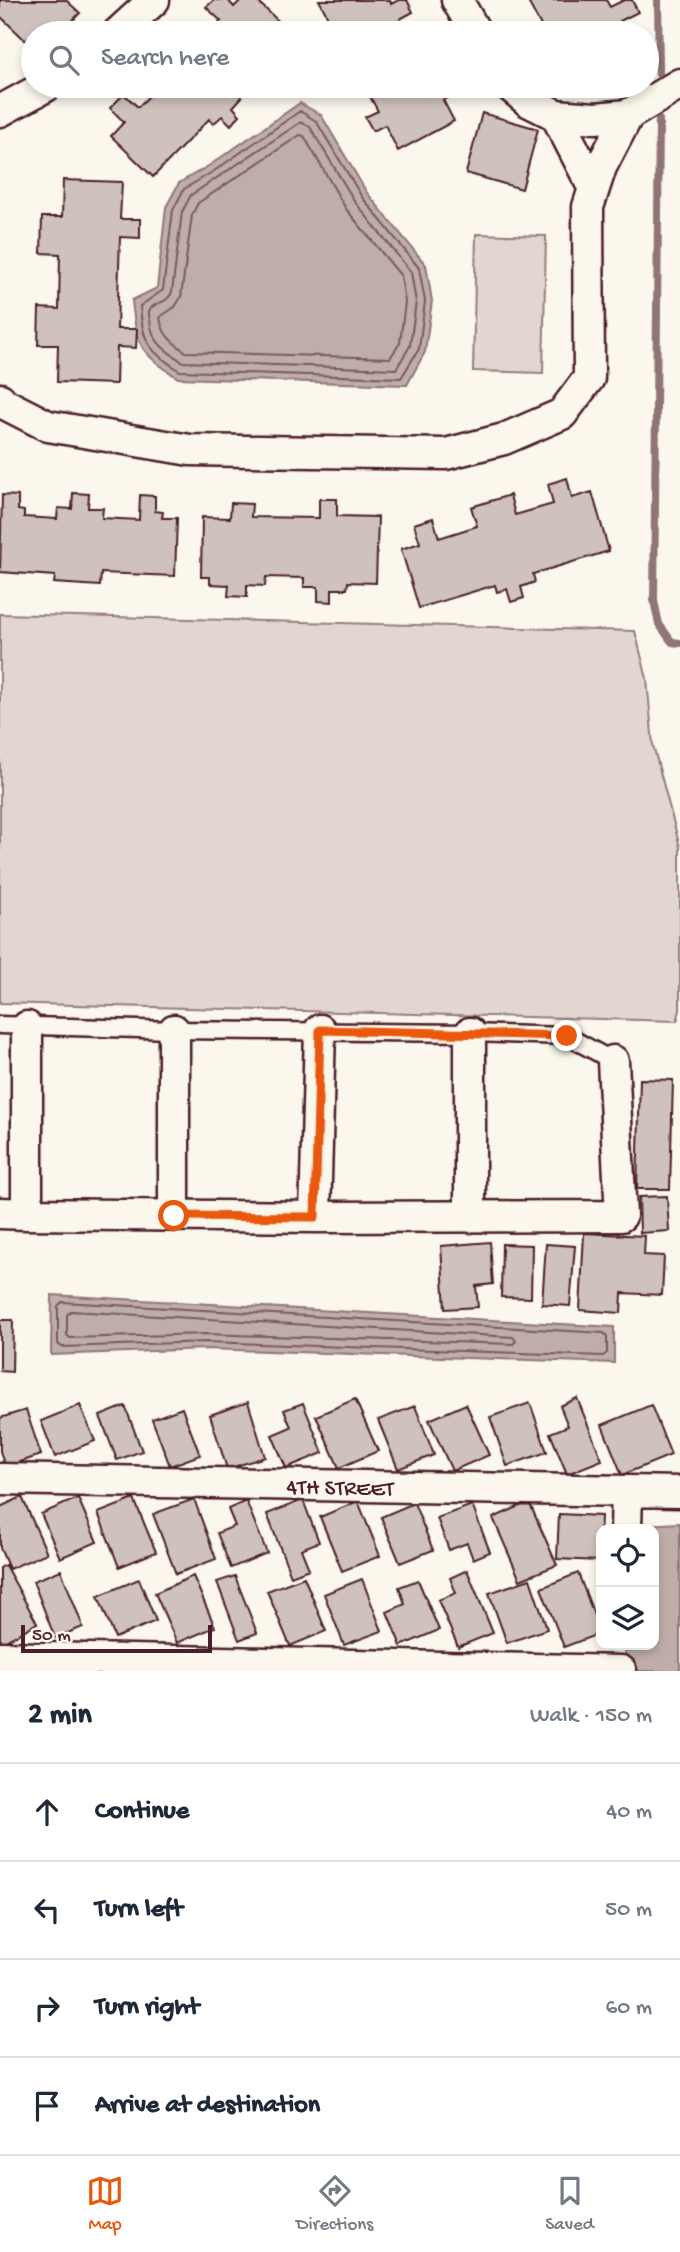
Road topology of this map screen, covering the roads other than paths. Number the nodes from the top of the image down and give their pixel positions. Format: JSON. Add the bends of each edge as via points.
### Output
{"nodes":[{"id":1,"x":154,"y":0,"type":"edge"},
{"id":2,"x":457,"y":0,"type":"edge"},
{"id":3,"x":131,"y":21,"type":"edge"},
{"id":4,"x":469,"y":21,"type":"edge"},
{"id":5,"x":680,"y":84,"type":"edge"},
{"id":6,"x":659,"y":97,"type":"edge"},
{"id":7,"x":24,"y":98,"type":"edge"},
{"id":8,"x":524,"y":98,"type":"edge"},
{"id":9,"x":657,"y":98,"type":"edge"},
{"id":10,"x":0,"y":111,"type":"edge"},
{"id":11,"x":556,"y":115,"type":"junction"},
{"id":12,"x":628,"y":116,"type":"junction"},
{"id":13,"x":593,"y":187,"type":"junction"},
{"id":14,"x":0,"y":399,"type":"edge"},
{"id":15,"x":13,"y":1026,"type":"edge"},
{"id":16,"x":174,"y":1030,"type":"junction"},
{"id":17,"x":320,"y":1030,"type":"junction"},
{"id":18,"x":470,"y":1033,"type":"junction"},
{"id":19,"x":614,"y":1061,"type":"joint"},
{"id":20,"x":14,"y":1214,"type":"edge"},
{"id":21,"x":174,"y":1216,"type":"junction"},
{"id":22,"x":315,"y":1217,"type":"junction"},
{"id":23,"x":470,"y":1217,"type":"junction"},
{"id":24,"x":0,"y":1479,"type":"edge"},
{"id":25,"x":627,"y":1492,"type":"junction"},
{"id":26,"x":680,"y":1492,"type":"edge"},
{"id":27,"x":626,"y":1524,"type":"edge"},
{"id":28,"x":625,"y":1650,"type":"edge"},
{"id":29,"x":0,"y":1657,"type":"edge"},
{"id":30,"x":623,"y":1671,"type":"edge"}],
"edges":[{"from":1,"to":3,"type":"street"},
{"from":2,"to":4,"type":"street"},
{"from":5,"to":6,"type":"street"},
{"from":7,"to":10,"type":"street"},
{"from":8,"to":11,"type":"street"},
{"from":9,"to":12,"type":"street"},
{"from":11,"to":12,"type":"street"},
{"from":11,"to":13,"type":"street"},
{"from":12,"to":13,"type":"street"},
{"from":13,"to":14,"type":"street","via":[[588,207],[589,378],[562,414],[503,439],[446,454],[190,450],[48,426]]},
{"from":15,"to":16,"type":"lane"},
{"from":15,"to":20,"type":"street"},
{"from":16,"to":17,"type":"lane"},
{"from":16,"to":21,"type":"street"},
{"from":17,"to":18,"type":"lane"},
{"from":17,"to":22,"type":"street"},
{"from":18,"to":19,"type":"lane","via":[[567,1036]]},
{"from":18,"to":23,"type":"street"},
{"from":19,"to":23,"type":"street","via":[[621,1216]]},
{"from":20,"to":21,"type":"street"},
{"from":21,"to":22,"type":"street"},
{"from":22,"to":23,"type":"street"},
{"from":24,"to":25,"type":"street","name":"4TH STREET"},
{"from":25,"to":26,"type":"street","name":"4TH STREET"},
{"from":25,"to":27,"type":"street"},
{"from":28,"to":30,"type":"street"},
{"from":29,"to":30,"type":"street"}]}
